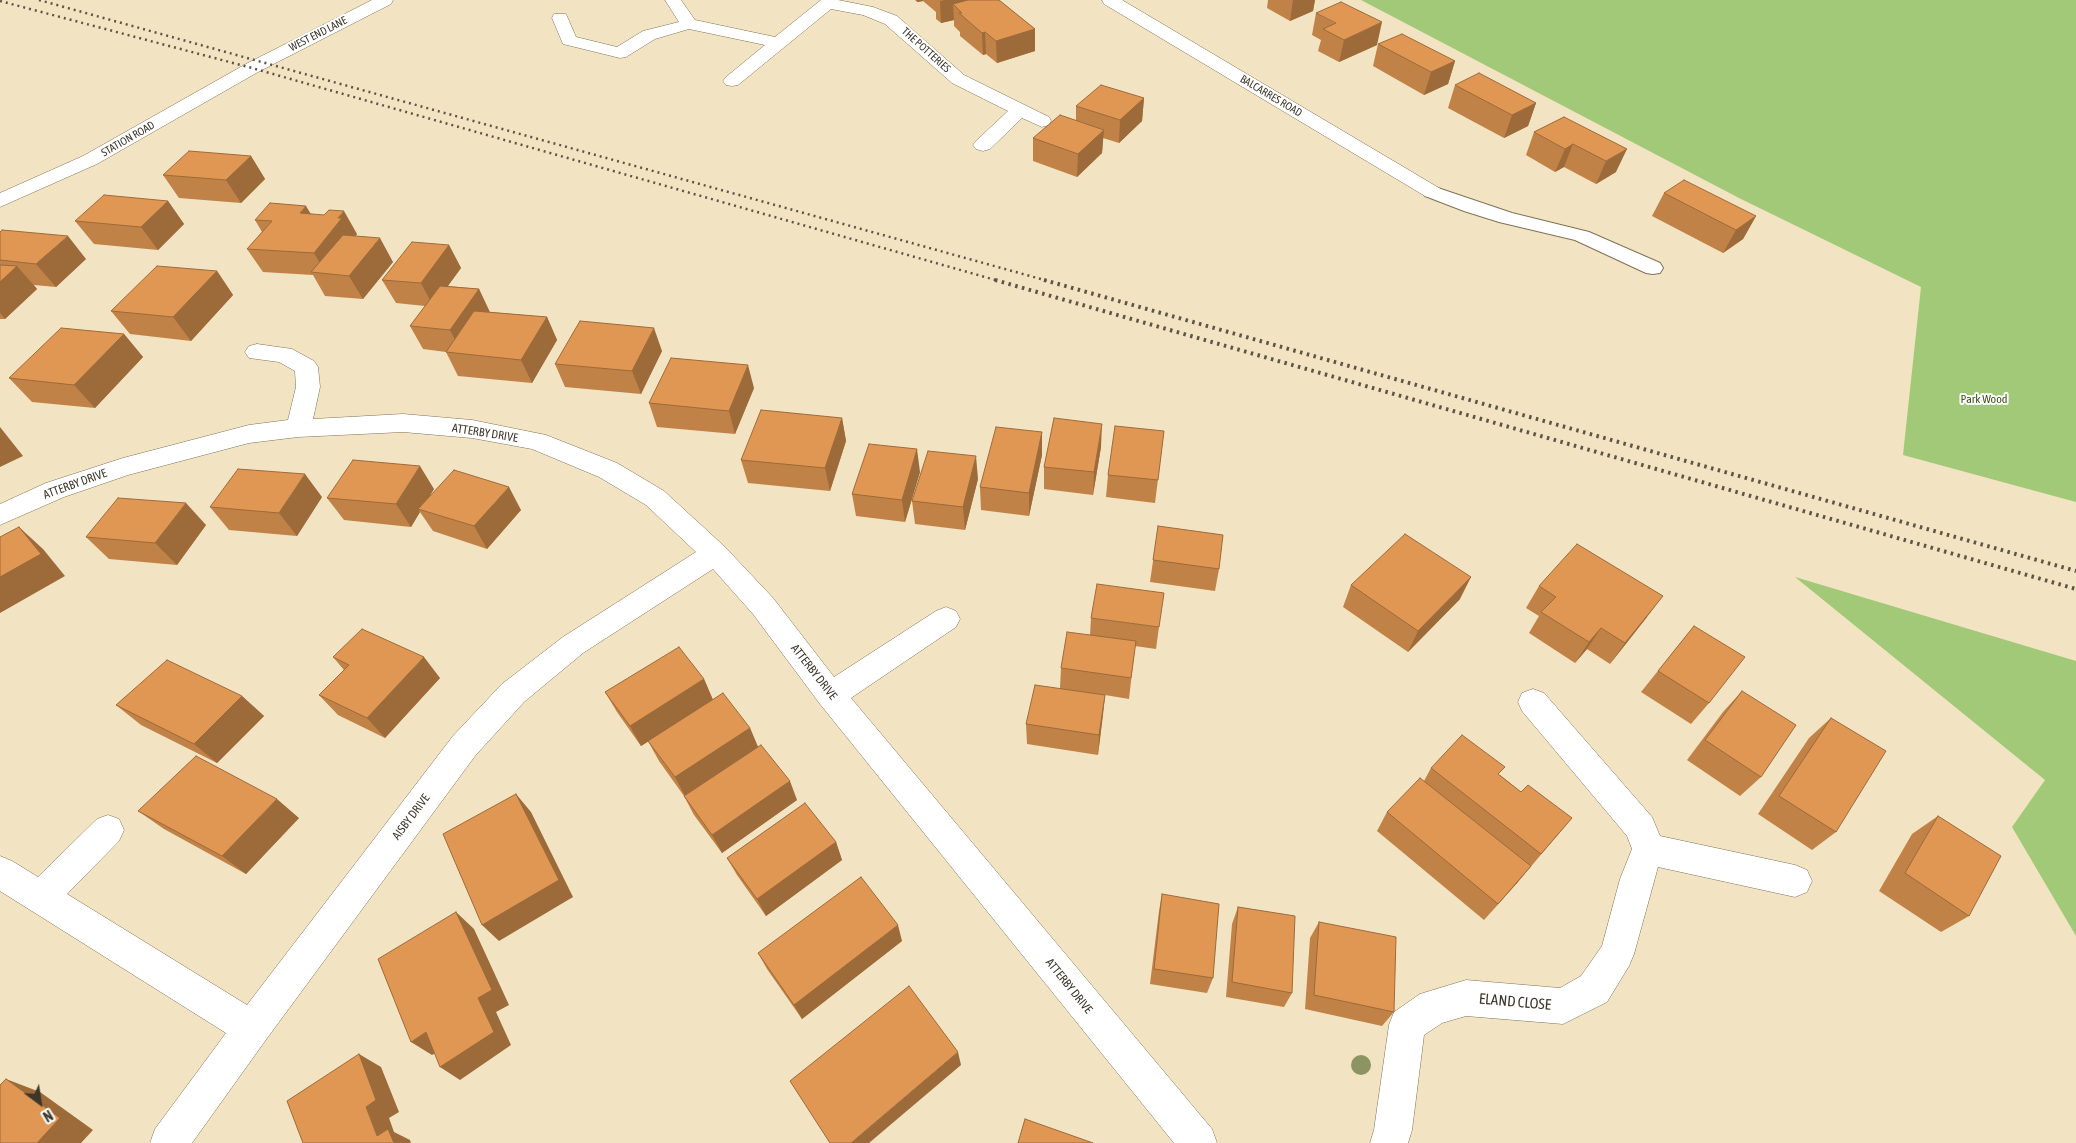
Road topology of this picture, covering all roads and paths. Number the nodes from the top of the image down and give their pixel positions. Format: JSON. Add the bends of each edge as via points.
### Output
{"nodes":[{"id":1,"x":385,"y":0,"type":"edge"},
{"id":2,"x":673,"y":0,"type":"edge"},
{"id":3,"x":1110,"y":0,"type":"edge"},
{"id":4,"x":829,"y":2,"type":"edge"},
{"id":5,"x":560,"y":18,"type":"dead end"},
{"id":6,"x":689,"y":24,"type":"junction"},
{"id":7,"x":779,"y":43,"type":"junction"},
{"id":8,"x":252,"y":68,"type":"joint"},
{"id":9,"x":732,"y":81,"type":"dead end"},
{"id":10,"x":1020,"y":110,"type":"junction"},
{"id":11,"x":1042,"y":121,"type":"dead end"},
{"id":12,"x":983,"y":145,"type":"dead end"},
{"id":13,"x":1432,"y":192,"type":"joint"},
{"id":14,"x":0,"y":201,"type":"edge"},
{"id":15,"x":1653,"y":268,"type":"dead end"},
{"id":16,"x":257,"y":352,"type":"dead end"},
{"id":17,"x":298,"y":428,"type":"junction"},
{"id":18,"x":0,"y":515,"type":"edge"},
{"id":19,"x":715,"y":554,"type":"junction"},
{"id":20,"x":946,"y":619,"type":"dead end"},
{"id":21,"x":830,"y":695,"type":"junction"},
{"id":22,"x":1533,"y":702,"type":"dead end"},
{"id":23,"x":108,"y":830,"type":"dead end"},
{"id":24,"x":1648,"y":849,"type":"junction"},
{"id":25,"x":0,"y":872,"type":"edge"},
{"id":26,"x":1795,"y":881,"type":"dead end"},
{"id":27,"x":40,"y":897,"type":"junction"},
{"id":28,"x":252,"y":1028,"type":"junction"},
{"id":29,"x":169,"y":1143,"type":"edge"},
{"id":30,"x":1198,"y":1143,"type":"edge"},
{"id":31,"x":1388,"y":1143,"type":"edge"}],
"edges":[{"from":1,"to":8,"type":"street","name":"WEST END LANE"},
{"from":2,"to":6,"type":"street"},
{"from":3,"to":13,"type":"street","name":"BALCARRES ROAD"},
{"from":4,"to":7,"type":"street","name":"THE POTTERIES"},
{"from":4,"to":10,"type":"street","name":"THE POTTERIES","via":[[891,20],[958,79]]},
{"from":5,"to":6,"type":"street","via":[[570,40],[620,54],[649,35]]},
{"from":6,"to":7,"type":"street"},
{"from":7,"to":9,"type":"street","name":"THE POTTERIES"},
{"from":8,"to":14,"type":"street","name":"STATION ROAD","via":[[90,160]]},
{"from":10,"to":11,"type":"street","name":"THE POTTERIES"},
{"from":10,"to":12,"type":"street"},
{"from":13,"to":15,"type":"lane","via":[[1506,218],[1582,236]]},
{"from":16,"to":17,"type":"street","via":[[284,356],[306,367],[308,387]]},
{"from":17,"to":18,"type":"street","name":"ATTERBY DRIVE","via":[[249,434],[123,467],[55,490]]},
{"from":17,"to":19,"type":"street","name":"ATTERBY DRIVE","via":[[403,424],[472,429],[537,441],[608,470],[655,498]]},
{"from":19,"to":21,"type":"street","name":"ATTERBY DRIVE","via":[[763,606]]},
{"from":19,"to":28,"type":"street","name":"AISBY DRIVE","via":[[573,645],[513,693],[464,746]]},
{"from":20,"to":21,"type":"street"},
{"from":21,"to":30,"type":"street","name":"ATTERBY DRIVE"},
{"from":22,"to":24,"type":"street","via":[[1641,828]]},
{"from":23,"to":27,"type":"street"},
{"from":24,"to":26,"type":"street"},
{"from":24,"to":31,"type":"street","name":"ELAND CLOSE","via":[[1617,954],[1594,989],[1563,1006],[1466,998],[1433,1007],[1407,1025],[1393,1130]]},
{"from":25,"to":27,"type":"street"},
{"from":27,"to":28,"type":"street"},
{"from":28,"to":29,"type":"street","name":"AISBY DRIVE"}]}
